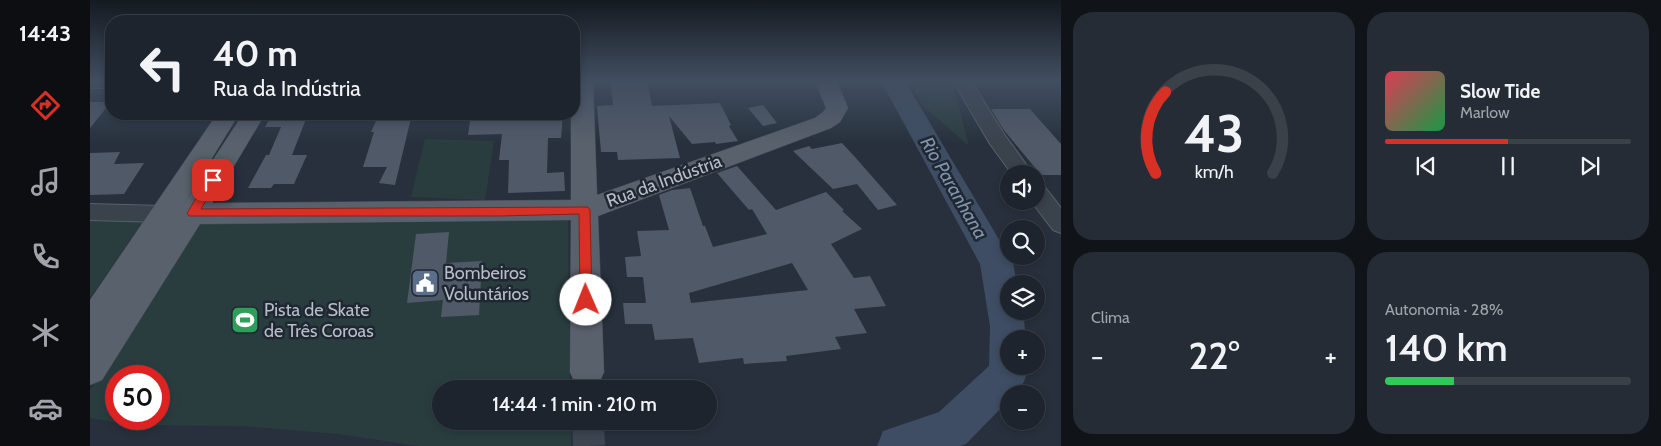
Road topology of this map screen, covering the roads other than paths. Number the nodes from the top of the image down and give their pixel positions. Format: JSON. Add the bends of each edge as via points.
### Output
{"nodes":[{"id":1,"x":834,"y":102,"type":"edge"},
{"id":2,"x":974,"y":102,"type":"edge"},
{"id":3,"x":580,"y":108,"type":"edge"},
{"id":4,"x":224,"y":120,"type":"edge"},
{"id":5,"x":250,"y":120,"type":"edge"},
{"id":6,"x":1016,"y":165,"type":"edge"},
{"id":7,"x":1045,"y":204,"type":"edge"},
{"id":8,"x":584,"y":210,"type":"junction"},
{"id":9,"x":90,"y":212,"type":"edge"},
{"id":10,"x":193,"y":213,"type":"junction"},
{"id":11,"x":162,"y":214,"type":"junction"},
{"id":12,"x":1061,"y":224,"type":"edge"},
{"id":13,"x":94,"y":348,"type":"edge"},
{"id":14,"x":587,"y":372,"type":"dead end"}],
"edges":[{"from":1,"to":8,"type":"main road","name":"Rua da Indústria","via":[[836,108],[832,117],[823,123]]},
{"from":2,"to":6,"type":"street"},
{"from":3,"to":8,"type":"main road"},
{"from":4,"to":11,"type":"main road"},
{"from":5,"to":10,"type":"main road"},
{"from":7,"to":12,"type":"street"},
{"from":8,"to":10,"type":"main road","name":"Rua da Indústria"},
{"from":8,"to":14,"type":"main road"},
{"from":9,"to":11,"type":"street","name":"Rua da Indústria"},
{"from":10,"to":11,"type":"main road","name":"Rua da Indústria"},
{"from":10,"to":13,"type":"main road"},
{"from":11,"to":13,"type":"main road"}]}
